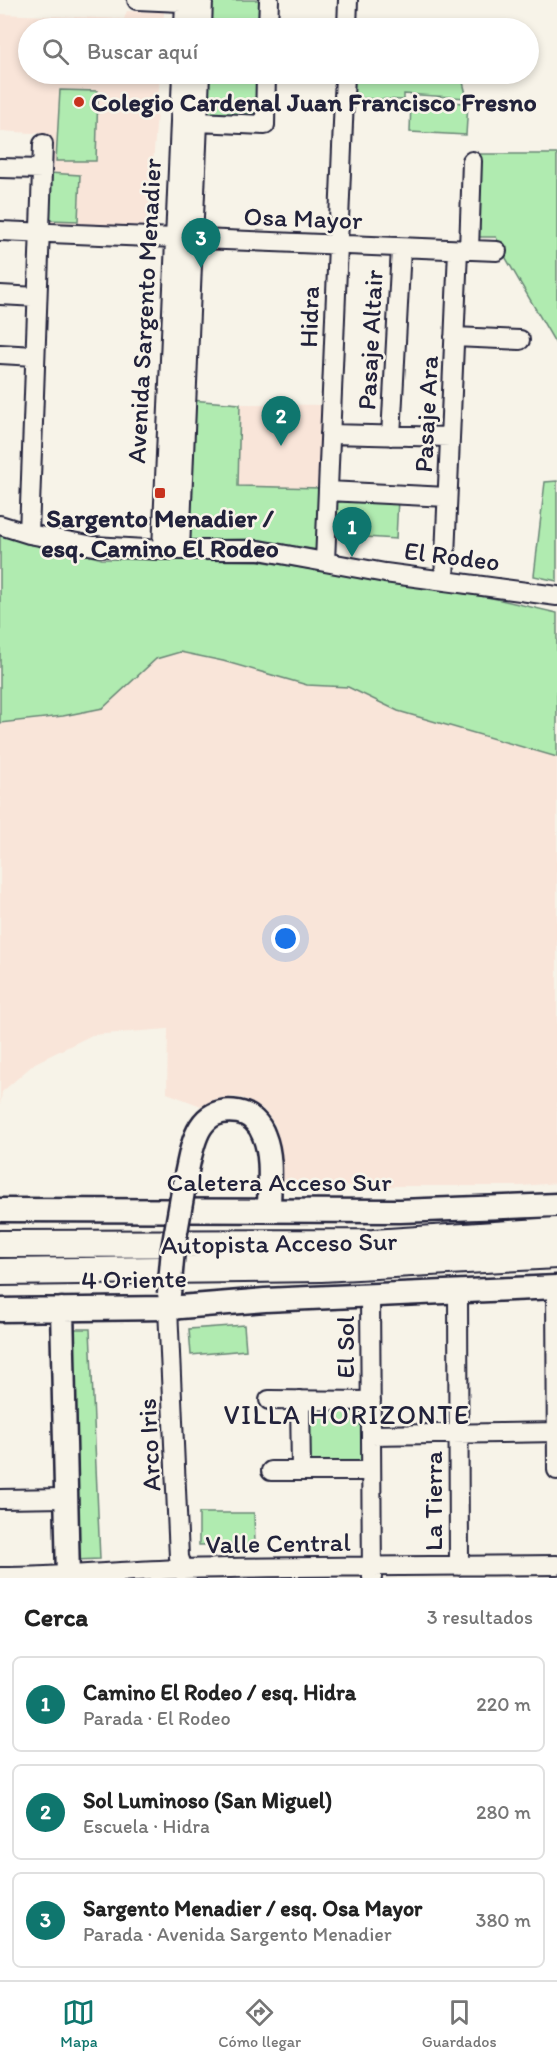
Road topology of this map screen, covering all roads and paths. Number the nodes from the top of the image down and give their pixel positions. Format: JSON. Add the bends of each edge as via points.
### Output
{"nodes":[{"id":1,"x":136,"y":0,"type":"edge"},
{"id":2,"x":269,"y":0,"type":"edge"},
{"id":3,"x":348,"y":0,"type":"edge"},
{"id":4,"x":194,"y":1,"type":"edge"},
{"id":5,"x":188,"y":18,"type":"edge"},
{"id":6,"x":199,"y":18,"type":"edge"},
{"id":7,"x":268,"y":18,"type":"edge"},
{"id":8,"x":347,"y":18,"type":"edge"},
{"id":9,"x":182,"y":84,"type":"edge"},
{"id":10,"x":200,"y":84,"type":"edge"},
{"id":11,"x":266,"y":84,"type":"edge"},
{"id":12,"x":345,"y":84,"type":"edge"},
{"id":13,"x":198,"y":122,"type":"junction"},
{"id":14,"x":43,"y":144,"type":"dead end"},
{"id":15,"x":472,"y":161,"type":"dead end"},
{"id":16,"x":0,"y":168,"type":"edge"},
{"id":17,"x":42,"y":169,"type":"junction"},
{"id":18,"x":0,"y":231,"type":"edge"},
{"id":19,"x":40,"y":232,"type":"junction"},
{"id":20,"x":185,"y":238,"type":"junction"},
{"id":21,"x":338,"y":245,"type":"junction"},
{"id":22,"x":401,"y":248,"type":"junction"},
{"id":23,"x":464,"y":250,"type":"junction"},
{"id":24,"x":497,"y":251,"type":"dead end"},
{"id":25,"x":0,"y":295,"type":"edge"},
{"id":26,"x":37,"y":297,"type":"junction"},
{"id":27,"x":454,"y":337,"type":"junction"},
{"id":28,"x":520,"y":340,"type":"dead end"},
{"id":29,"x":0,"y":354,"type":"edge"},
{"id":30,"x":35,"y":356,"type":"junction"},
{"id":31,"x":330,"y":434,"type":"junction"},
{"id":32,"x":391,"y":436,"type":"junction"},
{"id":33,"x":450,"y":437,"type":"junction"},
{"id":34,"x":328,"y":491,"type":"junction"},
{"id":35,"x":447,"y":497,"type":"junction"},
{"id":36,"x":0,"y":525,"type":"edge"},
{"id":37,"x":29,"y":534,"type":"junction"},
{"id":38,"x":171,"y":550,"type":"junction"},
{"id":39,"x":325,"y":562,"type":"junction"},
{"id":40,"x":444,"y":580,"type":"junction"},
{"id":41,"x":557,"y":596,"type":"edge"},
{"id":42,"x":557,"y":1205,"type":"edge"},
{"id":43,"x":0,"y":1210,"type":"edge"},
{"id":44,"x":269,"y":1210,"type":"junction"},
{"id":45,"x":557,"y":1231,"type":"edge"},
{"id":46,"x":0,"y":1244,"type":"edge"},
{"id":47,"x":557,"y":1255,"type":"edge"},
{"id":48,"x":0,"y":1272,"type":"edge"},
{"id":49,"x":556,"y":1287,"type":"edge"},
{"id":50,"x":458,"y":1291,"type":"junction"},
{"id":51,"x":370,"y":1296,"type":"junction"},
{"id":52,"x":169,"y":1301,"type":"junction"},
{"id":53,"x":62,"y":1309,"type":"junction"},
{"id":54,"x":0,"y":1310,"type":"edge"},
{"id":55,"x":269,"y":1400,"type":"dead end"},
{"id":56,"x":300,"y":1400,"type":"junction"},
{"id":57,"x":371,"y":1401,"type":"junction"},
{"id":58,"x":557,"y":1432,"type":"edge"},
{"id":59,"x":459,"y":1434,"type":"junction"},
{"id":60,"x":371,"y":1435,"type":"junction"},
{"id":61,"x":557,"y":1470,"type":"edge"},
{"id":62,"x":272,"y":1471,"type":"dead end"},
{"id":63,"x":301,"y":1471,"type":"junction"},
{"id":64,"x":371,"y":1471,"type":"junction"},
{"id":65,"x":66,"y":1498,"type":"junction"},
{"id":66,"x":0,"y":1499,"type":"edge"},
{"id":67,"x":557,"y":1565,"type":"edge"},
{"id":68,"x":459,"y":1566,"type":"junction"},
{"id":69,"x":372,"y":1572,"type":"edge"},
{"id":70,"x":513,"y":1572,"type":"edge"},
{"id":71,"x":184,"y":1574,"type":"edge"},
{"id":72,"x":68,"y":1576,"type":"edge"},
{"id":73,"x":0,"y":1577,"type":"edge"}],
"edges":[{"from":1,"to":4,"type":"street"},
{"from":2,"to":7,"type":"street"},
{"from":3,"to":8,"type":"street"},
{"from":4,"to":5,"type":"street"},
{"from":4,"to":6,"type":"street"},
{"from":9,"to":20,"type":"street","name":"Avenida Sargento Menadier"},
{"from":10,"to":13,"type":"street","name":"Avenida Sargento Menadier"},
{"from":11,"to":13,"type":"street","via":[[265,125]]},
{"from":12,"to":21,"type":"street","name":"Hidra"},
{"from":13,"to":20,"type":"street","name":"Avenida Sargento Menadier"},
{"from":14,"to":17,"type":"street"},
{"from":15,"to":23,"type":"street","name":"Pasaje Ara"},
{"from":16,"to":17,"type":"street"},
{"from":17,"to":19,"type":"street"},
{"from":18,"to":19,"type":"street","name":"Osa Mayor"},
{"from":19,"to":20,"type":"street","name":"Osa Mayor"},
{"from":19,"to":26,"type":"street"},
{"from":20,"to":21,"type":"street","name":"Osa Mayor"},
{"from":20,"to":38,"type":"street","name":"Avenida Sargento Menadier"},
{"from":21,"to":22,"type":"street","name":"Osa Mayor"},
{"from":21,"to":31,"type":"street","name":"Hidra"},
{"from":22,"to":23,"type":"street","name":"Osa Mayor"},
{"from":22,"to":32,"type":"street","name":"Pasaje Altair"},
{"from":23,"to":24,"type":"street","name":"Osa Mayor"},
{"from":23,"to":27,"type":"street","name":"Pasaje Ara"},
{"from":25,"to":26,"type":"street"},
{"from":26,"to":30,"type":"street"},
{"from":27,"to":28,"type":"street"},
{"from":27,"to":33,"type":"street","name":"Pasaje Ara"},
{"from":29,"to":30,"type":"street"},
{"from":30,"to":37,"type":"street"},
{"from":31,"to":32,"type":"street"},
{"from":31,"to":34,"type":"street","name":"Hidra"},
{"from":32,"to":33,"type":"street"},
{"from":33,"to":35,"type":"street","name":"Pasaje Ara"},
{"from":34,"to":35,"type":"street"},
{"from":34,"to":39,"type":"street","name":"Hidra"},
{"from":35,"to":40,"type":"street","name":"Pasaje Ara"},
{"from":36,"to":37,"type":"street","name":"El Rodeo"},
{"from":37,"to":38,"type":"street","name":"El Rodeo","via":[[94,546]]},
{"from":38,"to":39,"type":"street","name":"El Rodeo","via":[[252,550]]},
{"from":39,"to":40,"type":"street","name":"El Rodeo"},
{"from":40,"to":41,"type":"street","name":"El Rodeo"},
{"from":42,"to":44,"type":"main road","name":"Caletera Acceso Sur","via":[[400,1211]]},
{"from":43,"to":44,"type":"main road","name":"Caletera Acceso Sur"},
{"from":44,"to":52,"type":"main road","bridge":true,"via":[[267,1145],[260,1126],[242,1113],[220,1112],[211,1116],[194,1139],[173,1249]]},
{"from":45,"to":46,"type":"highway","name":"Autopista Acceso Sur","via":[[374,1243]]},
{"from":47,"to":48,"type":"highway","name":"Autopista Acceso Sur","via":[[321,1268]]},
{"from":49,"to":50,"type":"main road","name":"4 Oriente"},
{"from":49,"to":58,"type":"street"},
{"from":50,"to":51,"type":"main road","name":"4 Oriente"},
{"from":50,"to":59,"type":"street","name":"La Tierra"},
{"from":51,"to":52,"type":"main road","name":"4 Oriente"},
{"from":51,"to":57,"type":"street","name":"El Sol"},
{"from":52,"to":53,"type":"main road","name":"4 Oriente"},
{"from":52,"to":71,"type":"street","name":"Arco Iris","via":[[179,1557]]},
{"from":53,"to":54,"type":"main road","name":"4 Oriente"},
{"from":53,"to":65,"type":"main road"},
{"from":55,"to":56,"type":"street"},
{"from":56,"to":57,"type":"street"},
{"from":56,"to":63,"type":"street"},
{"from":57,"to":60,"type":"street","name":"El Sol"},
{"from":58,"to":59,"type":"street"},
{"from":58,"to":61,"type":"street"},
{"from":59,"to":60,"type":"street"},
{"from":59,"to":68,"type":"street","name":"La Tierra"},
{"from":60,"to":64,"type":"street","name":"El Sol"},
{"from":62,"to":63,"type":"street"},
{"from":63,"to":64,"type":"street"},
{"from":64,"to":69,"type":"street","name":"El Sol"},
{"from":65,"to":66,"type":"street"},
{"from":65,"to":72,"type":"main road"},
{"from":67,"to":70,"type":"street","name":"Valle Central"},
{"from":68,"to":69,"type":"street","name":"Valle Central"},
{"from":68,"to":70,"type":"street","name":"Valle Central"},
{"from":69,"to":71,"type":"street","name":"Valle Central"},
{"from":71,"to":72,"type":"street","name":"Valle Central"},
{"from":72,"to":73,"type":"street","name":"Valle Central"}]}
